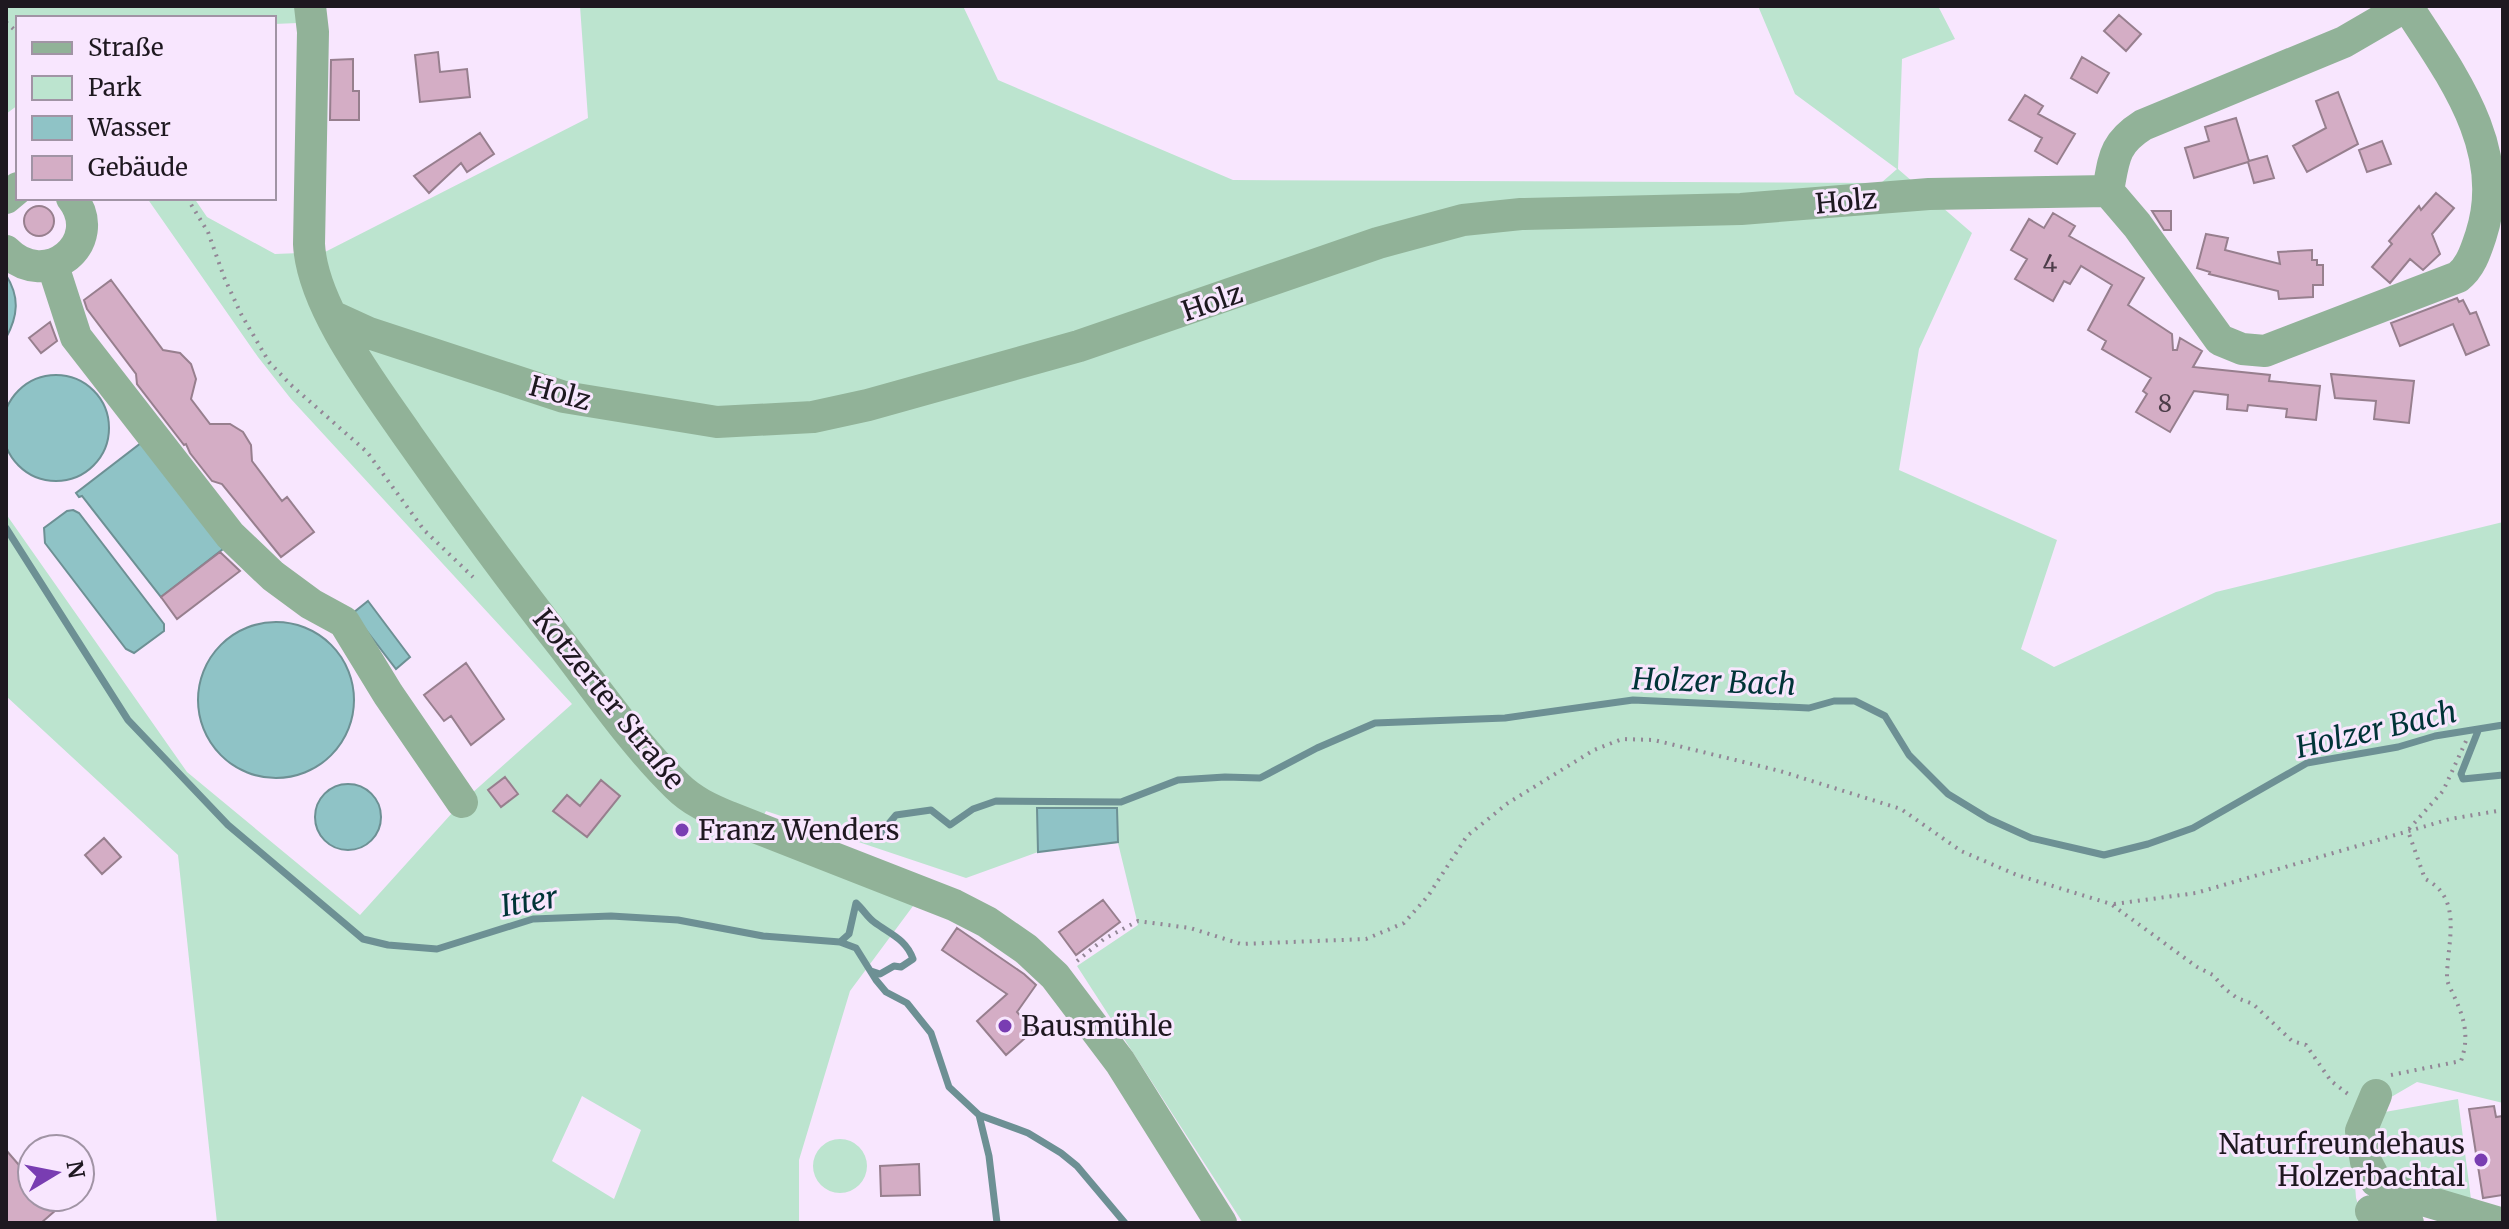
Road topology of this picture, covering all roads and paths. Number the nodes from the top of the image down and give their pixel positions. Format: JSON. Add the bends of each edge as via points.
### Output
{"nodes":[{"id":1,"x":310,"y":6,"type":"edge"},
{"id":2,"x":2406,"y":6,"type":"edge"},
{"id":3,"x":2108,"y":191,"type":"junction"},
{"id":4,"x":73,"y":200,"type":"edge"},
{"id":5,"x":188,"y":200,"type":"edge"},
{"id":6,"x":6,"y":251,"type":"edge"},
{"id":7,"x":53,"y":266,"type":"junction"},
{"id":8,"x":334,"y":317,"type":"junction"},
{"id":9,"x":477,"y":581,"type":"dead end"},
{"id":10,"x":2466,"y":741,"type":"dead end"},
{"id":11,"x":462,"y":802,"type":"dead end"},
{"id":12,"x":2503,"y":810,"type":"edge"},
{"id":13,"x":2408,"y":831,"type":"junction"},
{"id":14,"x":2111,"y":904,"type":"junction"},
{"id":15,"x":1055,"y":976,"type":"junction"},
{"id":16,"x":2376,"y":1095,"type":"junction"},
{"id":17,"x":2371,"y":1211,"type":"dead end"},
{"id":18,"x":1221,"y":1223,"type":"edge"},
{"id":19,"x":2408,"y":1223,"type":"edge"},
{"id":20,"x":2500,"y":1223,"type":"edge"}],
"edges":[{"from":1,"to":8,"type":"street","name":"Kotzerter Straße","via":[[310,257]]},
{"from":2,"to":3,"type":"street","via":[[2344,42],[2143,125],[2114,153]]},
{"from":2,"to":3,"type":"street","via":[[2470,109],[2488,155],[2488,210],[2466,271],[2265,351],[2242,349],[2220,340]]},
{"from":3,"to":8,"type":"street","name":"Holz","via":[[1929,194],[1741,209],[1535,213],[1463,220],[1378,243],[1079,346],[813,417],[717,422],[564,397]]},
{"from":4,"to":7,"type":"street","via":[[82,219],[81,234],[76,247]]},
{"from":5,"to":9,"type":"path","via":[[269,362],[367,452],[424,530]]},
{"from":6,"to":7,"type":"street","via":[[26,265]]},
{"from":7,"to":11,"type":"street","via":[[76,337],[230,535],[273,576],[344,622]]},
{"from":8,"to":15,"type":"street","name":"Kotzerter Straße","via":[[373,385],[454,502],[647,755],[680,789],[729,817],[954,905],[1013,940]]},
{"from":10,"to":13,"type":"path","via":[[2443,791]]},
{"from":12,"to":13,"type":"path"},
{"from":13,"to":14,"type":"path","via":[[2196,893]]},
{"from":13,"to":16,"type":"path","via":[[2425,879],[2443,893],[2448,905],[2446,979],[2465,1025],[2467,1046],[2461,1061],[2393,1073],[2377,1085]]},
{"from":14,"to":15,"type":"path","via":[[1961,851],[1901,809],[1780,771],[1654,740],[1622,739],[1594,750],[1508,803],[1467,836],[1404,923],[1366,939],[1241,944],[1190,928],[1138,921]]},
{"from":14,"to":16,"type":"path","via":[[2213,975],[2237,998],[2253,1004],[2292,1041],[2306,1045],[2331,1081],[2352,1098]]},
{"from":15,"to":18,"type":"street","name":"Kotzerter Straße","via":[[1120,1062]]},
{"from":16,"to":20,"type":"street","via":[[2361,1131],[2366,1162],[2376,1181]]},
{"from":17,"to":19,"type":"street"}]}
